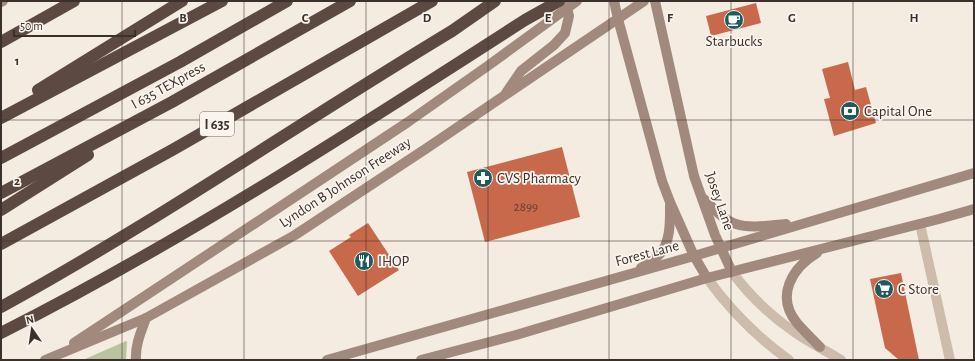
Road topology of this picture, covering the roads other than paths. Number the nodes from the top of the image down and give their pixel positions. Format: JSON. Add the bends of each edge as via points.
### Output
{"nodes":[{"id":1,"x":74,"y":1,"type":"edge"},
{"id":2,"x":182,"y":1,"type":"edge"},
{"id":3,"x":222,"y":1,"type":"edge"},
{"id":4,"x":287,"y":1,"type":"edge"},
{"id":5,"x":350,"y":1,"type":"edge"},
{"id":6,"x":432,"y":1,"type":"edge"},
{"id":7,"x":495,"y":1,"type":"edge"},
{"id":8,"x":560,"y":1,"type":"edge"},
{"id":9,"x":566,"y":1,"type":"edge"},
{"id":10,"x":577,"y":1,"type":"edge"},
{"id":11,"x":614,"y":1,"type":"edge"},
{"id":12,"x":644,"y":1,"type":"edge"},
{"id":13,"x":655,"y":1,"type":"edge"},
{"id":14,"x":618,"y":19,"type":"junction"},
{"id":15,"x":1,"y":42,"type":"edge"},
{"id":16,"x":504,"y":96,"type":"junction"},
{"id":17,"x":172,"y":102,"type":"junction"},
{"id":18,"x":1,"y":113,"type":"edge"},
{"id":19,"x":1,"y":118,"type":"edge"},
{"id":20,"x":1,"y":158,"type":"edge"},
{"id":21,"x":974,"y":173,"type":"edge"},
{"id":22,"x":1,"y":193,"type":"edge"},
{"id":23,"x":701,"y":196,"type":"junction"},
{"id":24,"x":670,"y":202,"type":"junction"},
{"id":25,"x":974,"y":209,"type":"edge"},
{"id":26,"x":1,"y":210,"type":"edge"},
{"id":27,"x":806,"y":223,"type":"junction"},
{"id":28,"x":920,"y":224,"type":"junction"},
{"id":29,"x":1,"y":244,"type":"edge"},
{"id":30,"x":720,"y":248,"type":"junction"},
{"id":31,"x":826,"y":248,"type":"junction"},
{"id":32,"x":694,"y":256,"type":"junction"},
{"id":33,"x":637,"y":272,"type":"junction"},
{"id":34,"x":732,"y":272,"type":"junction"},
{"id":35,"x":707,"y":278,"type":"junction"},
{"id":36,"x":1,"y":307,"type":"edge"},
{"id":37,"x":146,"y":318,"type":"junction"},
{"id":38,"x":1,"y":332,"type":"edge"},
{"id":39,"x":820,"y":347,"type":"junction"},
{"id":40,"x":56,"y":355,"type":"junction"},
{"id":41,"x":45,"y":360,"type":"edge"},
{"id":42,"x":136,"y":360,"type":"edge"},
{"id":43,"x":327,"y":360,"type":"edge"},
{"id":44,"x":421,"y":360,"type":"edge"},
{"id":45,"x":789,"y":360,"type":"edge"},
{"id":46,"x":841,"y":360,"type":"edge"},
{"id":47,"x":950,"y":360,"type":"edge"}],
"edges":[{"from":1,"to":15,"type":"highway"},
{"from":2,"to":18,"type":"highway"},
{"from":3,"to":19,"type":"highway"},
{"from":4,"to":20,"type":"highway","name":"I 635 TEXpress"},
{"from":5,"to":17,"type":"highway","name":"I 635 TEXpress"},
{"from":6,"to":29,"type":"highway","number":"I 635","via":[[174,149]]},
{"from":7,"to":36,"type":"highway","via":[[452,31],[171,208]]},
{"from":8,"to":38,"type":"highway","via":[[525,20],[304,161],[193,228],[55,306]]},
{"from":9,"to":16,"type":"main road","via":[[569,16],[565,33],[554,45],[521,70]]},
{"from":10,"to":40,"type":"main road","via":[[402,127]]},
{"from":11,"to":14,"type":"main road"},
{"from":12,"to":14,"type":"main road","name":"Lyndon B Johnson Freeway"},
{"from":13,"to":23,"type":"main road","name":"Josey Lane","via":[[694,176]]},
{"from":14,"to":16,"type":"main road","name":"Lyndon B Johnson Freeway"},
{"from":14,"to":24,"type":"main road","via":[[662,182]]},
{"from":16,"to":37,"type":"main road","name":"Lyndon B Johnson Freeway","via":[[295,235]]},
{"from":17,"to":22,"type":"highway","name":"I 635 TEXpress"},
{"from":17,"to":26,"type":"highway"},
{"from":21,"to":27,"type":"main road","name":"Forest Lane"},
{"from":23,"to":27,"type":"main road","via":[[720,214],[736,224],[748,226]]},
{"from":23,"to":30,"type":"main road","name":"Josey Lane"},
{"from":24,"to":32,"type":"main road"},
{"from":24,"to":33,"type":"main road","via":[[668,235],[664,249]]},
{"from":25,"to":28,"type":"main road"},
{"from":27,"to":30,"type":"main road","name":"Forest Lane"},
{"from":28,"to":31,"type":"main road"},
{"from":28,"to":47,"type":"street"},
{"from":30,"to":32,"type":"main road","name":"Forest Lane"},
{"from":30,"to":34,"type":"main road","name":"Josey Lane"},
{"from":31,"to":34,"type":"main road"},
{"from":31,"to":39,"type":"main road","via":[[808,259],[795,273],[787,291],[788,306],[796,322]]},
{"from":32,"to":33,"type":"main road","name":"Forest Lane"},
{"from":32,"to":35,"type":"main road"},
{"from":33,"to":43,"type":"main road","name":"Forest Lane"},
{"from":34,"to":35,"type":"main road"},
{"from":34,"to":39,"type":"street","name":"Josey Lane","via":[[768,311],[793,331]]},
{"from":35,"to":44,"type":"main road","via":[[516,335]]},
{"from":35,"to":45,"type":"street","via":[[745,323],[770,347]]},
{"from":37,"to":40,"type":"main road","name":"Lyndon B Johnson Freeway"},
{"from":37,"to":42,"type":"main road","via":[[140,334]]},
{"from":39,"to":46,"type":"street","name":"Josey Lane"},
{"from":40,"to":41,"type":"main road","name":"Lyndon B Johnson Freeway"}]}
